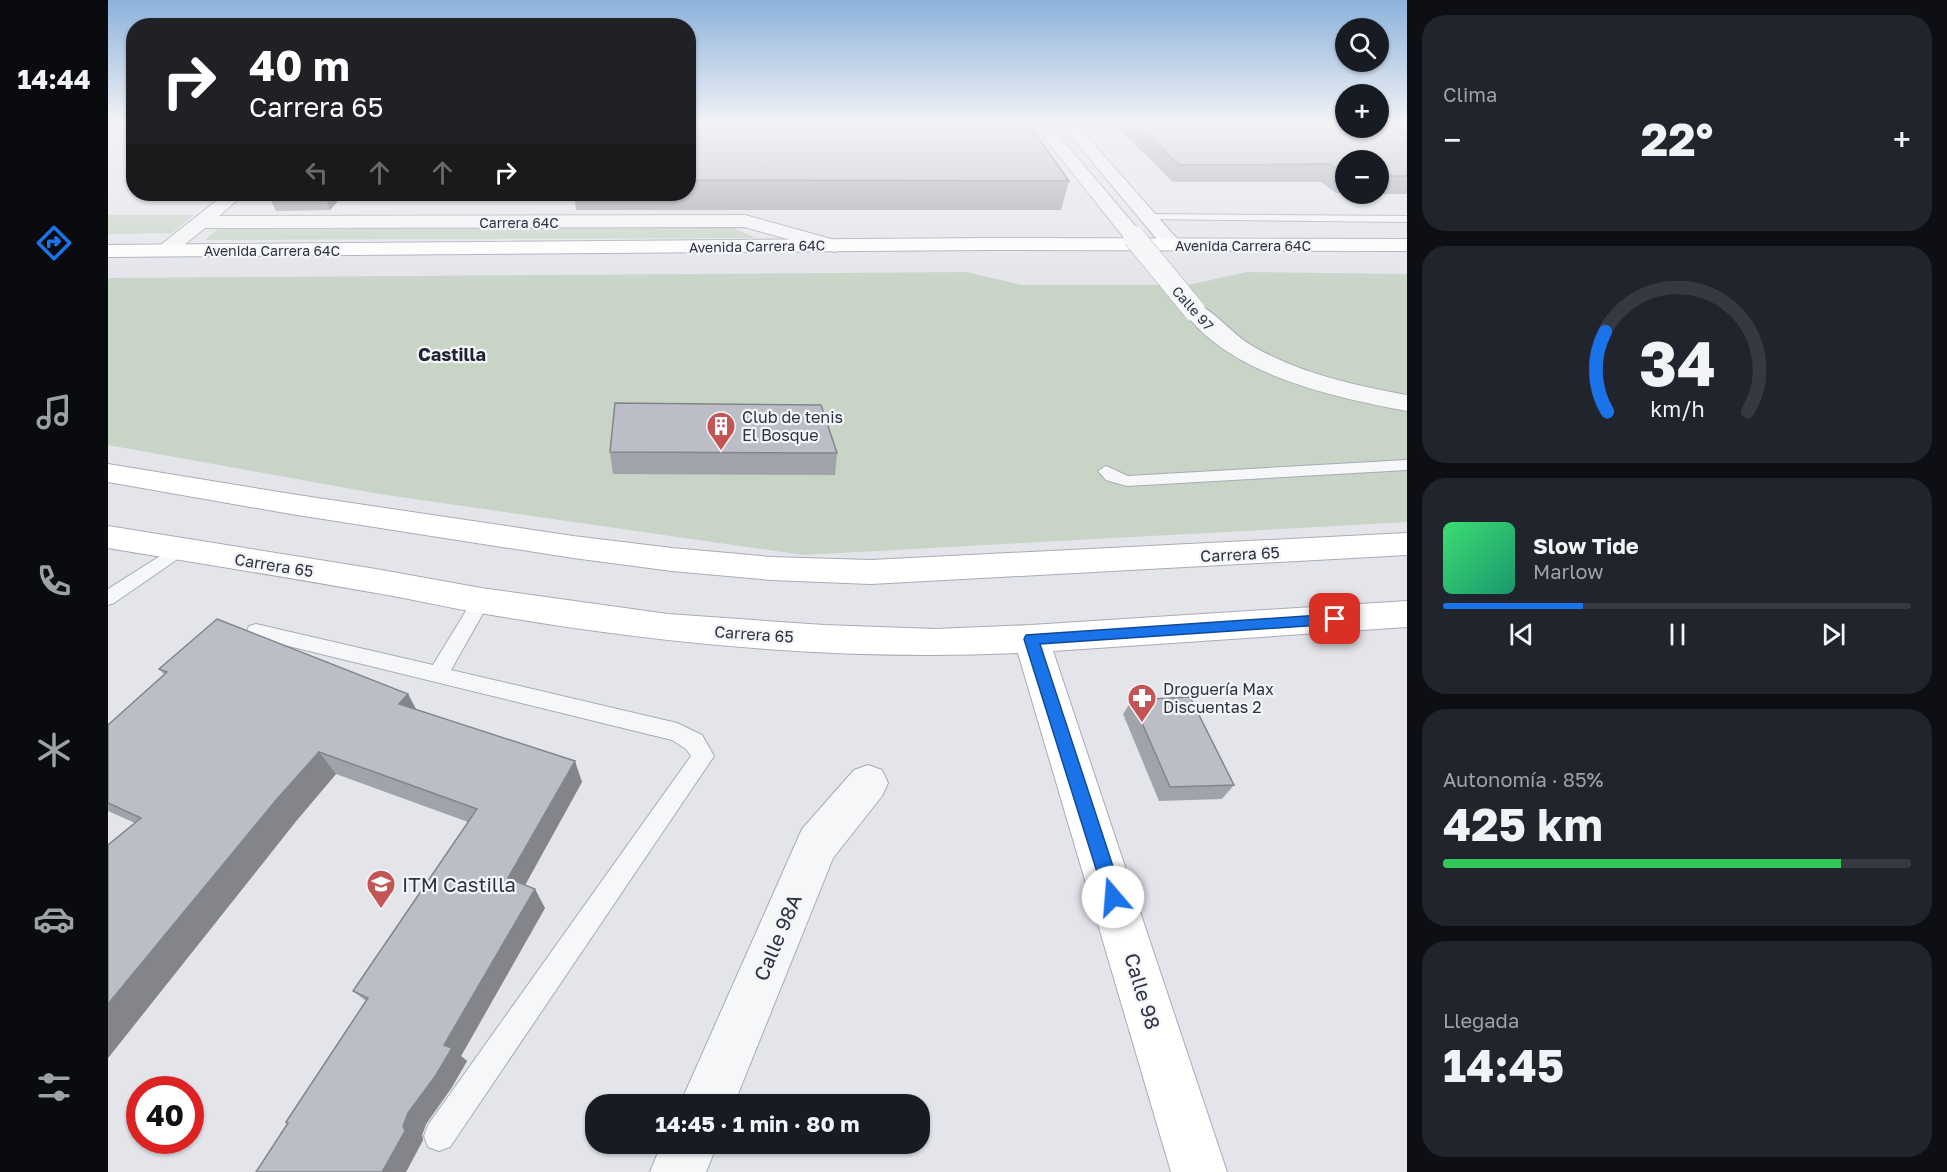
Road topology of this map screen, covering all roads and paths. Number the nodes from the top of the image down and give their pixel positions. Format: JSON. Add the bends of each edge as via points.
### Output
{"nodes":[{"id":1,"x":1085,"y":178,"type":"edge"},
{"id":2,"x":1114,"y":178,"type":"edge"},
{"id":3,"x":226,"y":201,"type":"edge"},
{"id":4,"x":1149,"y":217,"type":"junction"},
{"id":5,"x":1407,"y":219,"type":"edge"},
{"id":6,"x":201,"y":222,"type":"junction"},
{"id":7,"x":1172,"y":245,"type":"junction"},
{"id":8,"x":1407,"y":245,"type":"edge"},
{"id":9,"x":835,"y":246,"type":"junction"},
{"id":10,"x":108,"y":251,"type":"edge"},
{"id":11,"x":165,"y":251,"type":"junction"},
{"id":12,"x":969,"y":264,"type":"dead end"},
{"id":13,"x":1136,"y":264,"type":"dead end"},
{"id":14,"x":1218,"y":264,"type":"dead end"},
{"id":15,"x":1242,"y":264,"type":"dead end"},
{"id":16,"x":1407,"y":264,"type":"edge"},
{"id":17,"x":108,"y":268,"type":"edge"},
{"id":18,"x":1407,"y":403,"type":"edge"},
{"id":19,"x":1407,"y":465,"type":"edge"},
{"id":20,"x":1106,"y":471,"type":"dead end"},
{"id":21,"x":108,"y":473,"type":"edge"},
{"id":22,"x":108,"y":537,"type":"edge"},
{"id":23,"x":1407,"y":544,"type":"edge"},
{"id":24,"x":179,"y":550,"type":"junction"},
{"id":25,"x":108,"y":598,"type":"edge"},
{"id":26,"x":480,"y":601,"type":"junction"},
{"id":27,"x":1407,"y":614,"type":"edge"},
{"id":28,"x":256,"y":631,"type":"dead end"},
{"id":29,"x":1031,"y":639,"type":"junction"},
{"id":30,"x":439,"y":673,"type":"junction"},
{"id":31,"x":868,"y":783,"type":"dead end"},
{"id":32,"x":711,"y":1094,"type":"edge"},
{"id":33,"x":439,"y":1136,"type":"dead end"},
{"id":34,"x":685,"y":1154,"type":"edge"},
{"id":35,"x":678,"y":1172,"type":"edge"},
{"id":36,"x":1199,"y":1172,"type":"edge"}],
"edges":[{"from":1,"to":18,"type":"street","name":"Calle 97","bridge":true,"via":[[1194,310],[1232,345],[1278,369],[1324,385]]},
{"from":2,"to":4,"type":"street"},
{"from":3,"to":6,"type":"street"},
{"from":4,"to":5,"type":"lane"},
{"from":4,"to":7,"type":"street"},
{"from":6,"to":9,"type":"street","name":"Carrera 64C","via":[[745,221]]},
{"from":6,"to":11,"type":"street"},
{"from":7,"to":8,"type":"main road","name":"Avenida Carrera 64C"},
{"from":7,"to":9,"type":"main road","name":"Avenida Carrera 64C"},
{"from":9,"to":11,"type":"main road","name":"Avenida Carrera 64C"},
{"from":10,"to":11,"type":"main road","name":"Avenida Carrera 64C"},
{"from":12,"to":17,"type":"main road","name":"Avenida Carrera 64C"},
{"from":13,"to":14,"type":"main road","name":"Avenida Carrera 64C"},
{"from":15,"to":16,"type":"main road","name":"Avenida Carrera 64C"},
{"from":19,"to":20,"type":"lane","via":[[1127,481]]},
{"from":21,"to":23,"type":"main road","name":"Carrera 65","via":[[620,554],[784,570],[883,572]]},
{"from":22,"to":24,"type":"main road","name":"Carrera 65"},
{"from":24,"to":25,"type":"lane"},
{"from":24,"to":26,"type":"main road","name":"Carrera 65"},
{"from":26,"to":29,"type":"main road","name":"Carrera 65","via":[[668,627],[771,636],[935,643]]},
{"from":26,"to":30,"type":"lane"},
{"from":27,"to":29,"type":"main road","name":"Carrera 65"},
{"from":28,"to":30,"type":"lane"},
{"from":29,"to":36,"type":"main road","name":"Calle 98"},
{"from":30,"to":33,"type":"lane","via":[[677,732],[694,742],[703,756]]},
{"from":31,"to":32,"type":"street","name":"Calle 98A","via":[[817,844]]},
{"from":34,"to":35,"type":"street"}]}
